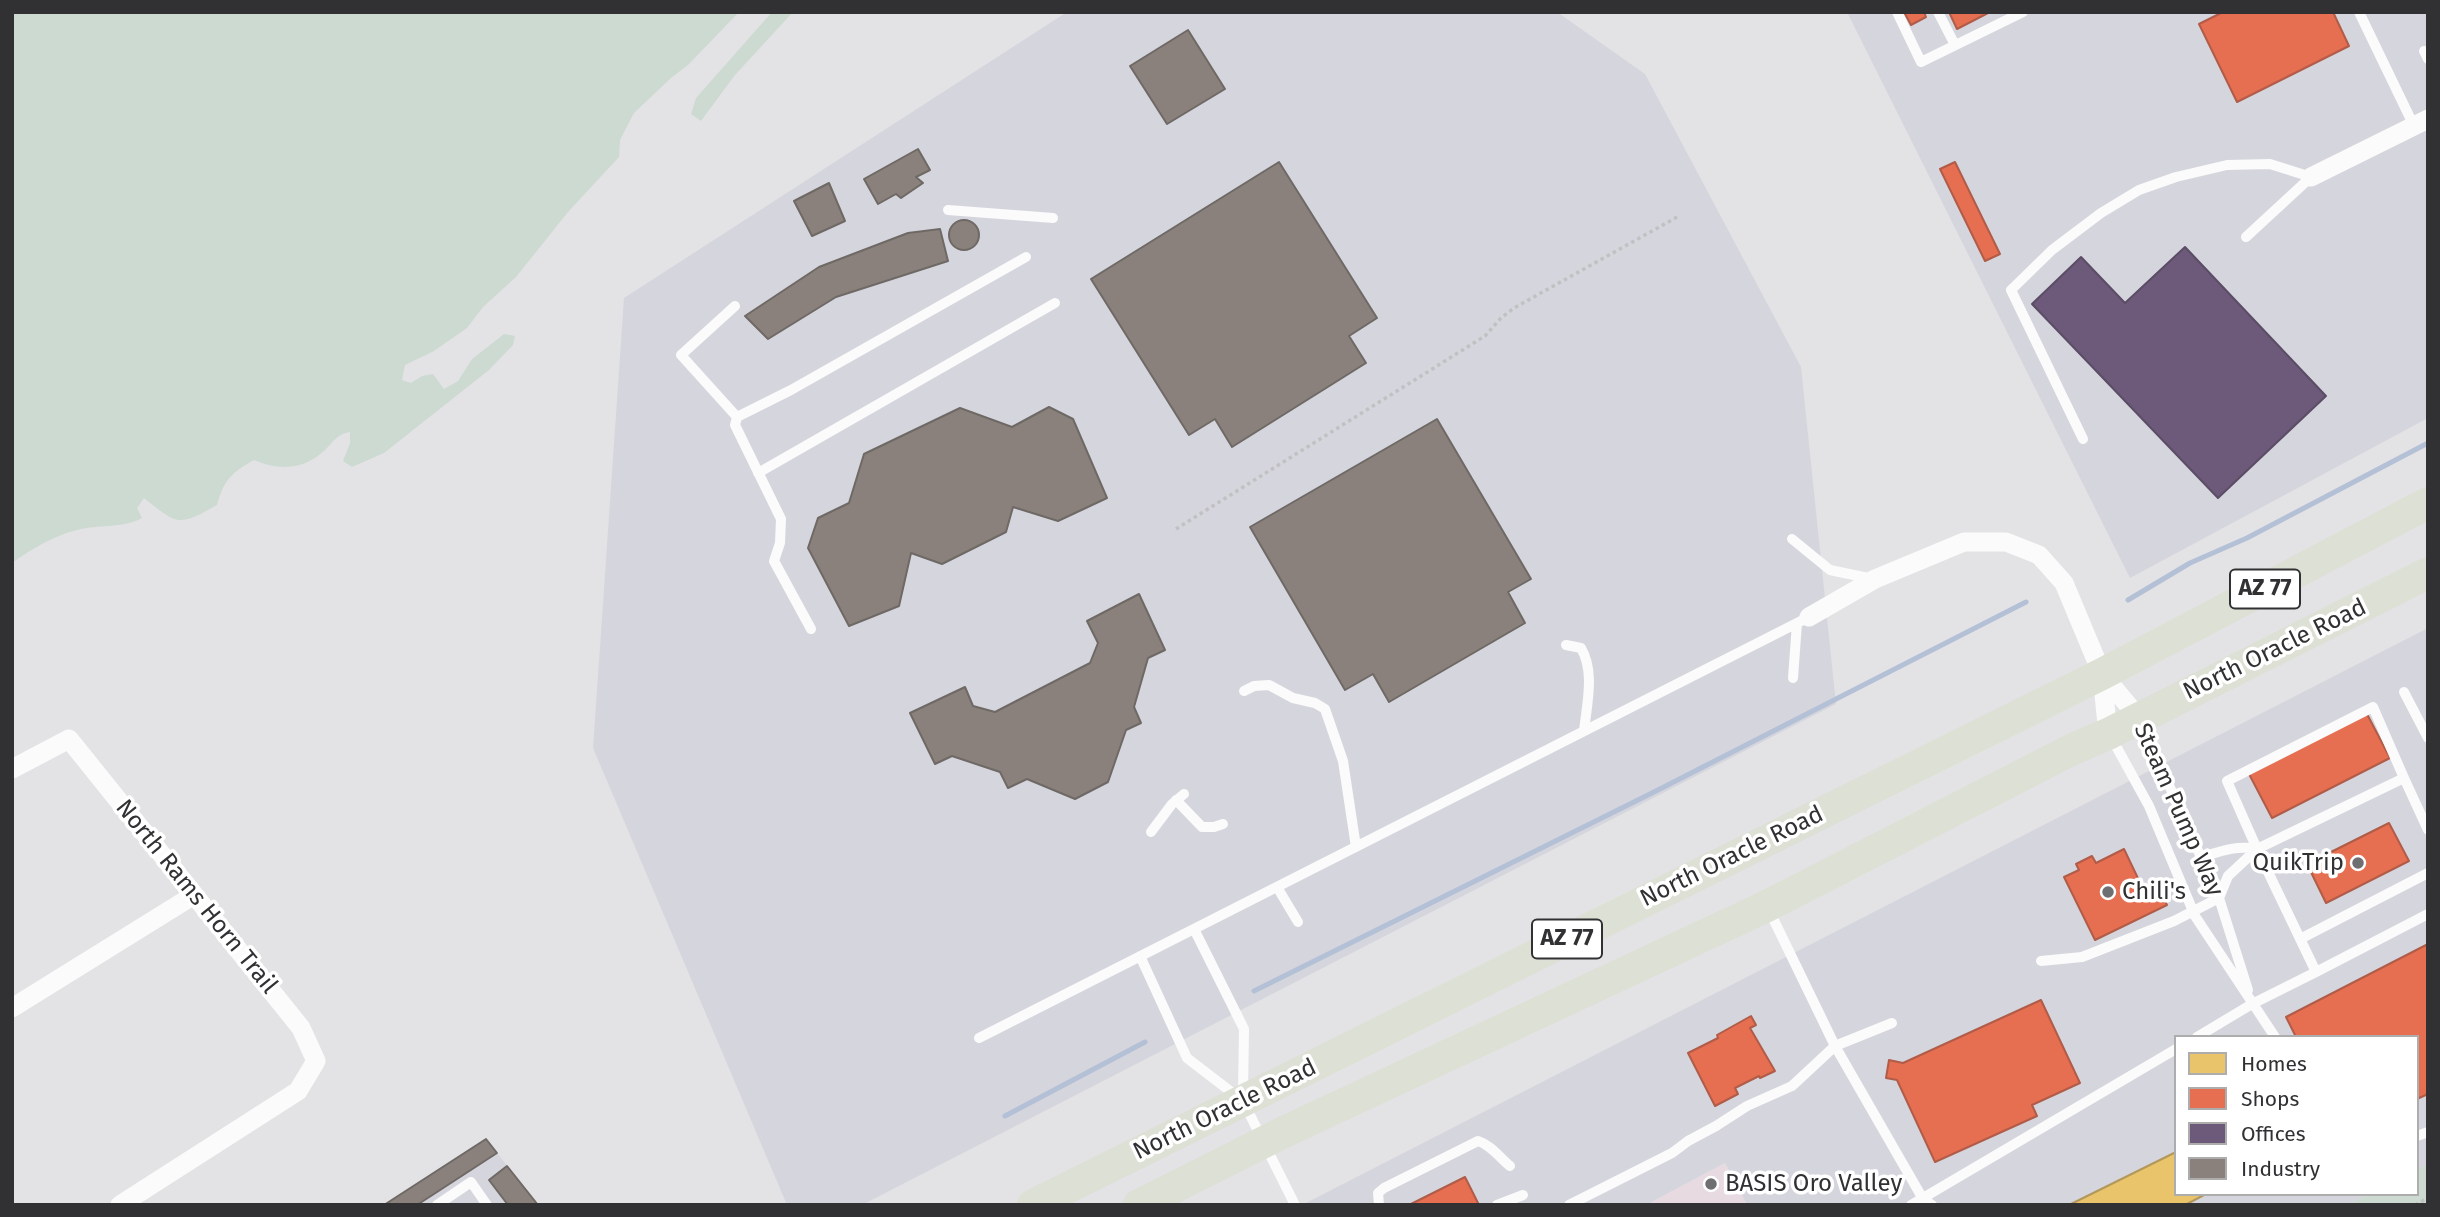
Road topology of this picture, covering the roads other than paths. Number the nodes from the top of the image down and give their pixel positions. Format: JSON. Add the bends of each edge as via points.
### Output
{"nodes":[{"id":1,"x":1897,"y":12,"type":"edge"},
{"id":2,"x":1938,"y":12,"type":"edge"},
{"id":3,"x":2023,"y":12,"type":"edge"},
{"id":4,"x":2359,"y":12,"type":"edge"},
{"id":5,"x":2010,"y":15,"type":"edge"},
{"id":6,"x":1955,"y":45,"type":"junction"},
{"id":7,"x":2421,"y":122,"type":"edge"},
{"id":8,"x":2311,"y":177,"type":"junction"},
{"id":9,"x":948,"y":210,"type":"dead end"},
{"id":10,"x":1053,"y":218,"type":"dead end"},
{"id":11,"x":2246,"y":237,"type":"dead end"},
{"id":12,"x":1026,"y":257,"type":"dead end"},
{"id":13,"x":1055,"y":303,"type":"dead end"},
{"id":14,"x":735,"y":306,"type":"dead end"},
{"id":15,"x":737,"y":417,"type":"junction"},
{"id":16,"x":2083,"y":439,"type":"dead end"},
{"id":17,"x":758,"y":473,"type":"junction"},
{"id":18,"x":2428,"y":503,"type":"edge"},
{"id":19,"x":1792,"y":539,"type":"dead end"},
{"id":20,"x":2428,"y":573,"type":"edge"},
{"id":21,"x":1874,"y":579,"type":"junction"},
{"id":22,"x":1803,"y":620,"type":"junction"},
{"id":23,"x":811,"y":629,"type":"dead end"},
{"id":24,"x":1566,"y":645,"type":"dead end"},
{"id":25,"x":2102,"y":674,"type":"junction"},
{"id":26,"x":1793,"y":678,"type":"dead end"},
{"id":27,"x":1244,"y":691,"type":"dead end"},
{"id":28,"x":2404,"y":692,"type":"dead end"},
{"id":29,"x":2139,"y":718,"type":"junction"},
{"id":30,"x":1584,"y":731,"type":"junction"},
{"id":31,"x":2108,"y":734,"type":"junction"},
{"id":32,"x":2428,"y":738,"type":"edge"},
{"id":33,"x":12,"y":769,"type":"edge"},
{"id":34,"x":2404,"y":778,"type":"junction"},
{"id":35,"x":1223,"y":824,"type":"dead end"},
{"id":36,"x":2428,"y":830,"type":"edge"},
{"id":37,"x":1151,"y":832,"type":"dead end"},
{"id":38,"x":1356,"y":847,"type":"junction"},
{"id":39,"x":2257,"y":849,"type":"junction"},
{"id":40,"x":2202,"y":857,"type":"junction"},
{"id":41,"x":2428,"y":873,"type":"edge"},
{"id":42,"x":1277,"y":887,"type":"junction"},
{"id":43,"x":194,"y":895,"type":"junction"},
{"id":44,"x":2219,"y":898,"type":"junction"},
{"id":45,"x":1767,"y":906,"type":"junction"},
{"id":46,"x":2193,"y":911,"type":"junction"},
{"id":47,"x":2428,"y":914,"type":"edge"},
{"id":48,"x":1298,"y":922,"type":"dead end"},
{"id":49,"x":1194,"y":929,"type":"junction"},
{"id":50,"x":2300,"y":939,"type":"junction"},
{"id":51,"x":1140,"y":956,"type":"junction"},
{"id":52,"x":2041,"y":961,"type":"dead end"},
{"id":53,"x":2316,"y":972,"type":"junction"},
{"id":54,"x":2252,"y":1004,"type":"junction"},
{"id":55,"x":12,"y":1008,"type":"edge"},
{"id":56,"x":1892,"y":1023,"type":"dead end"},
{"id":57,"x":2200,"y":1035,"type":"edge"},
{"id":58,"x":2274,"y":1035,"type":"edge"},
{"id":59,"x":979,"y":1038,"type":"dead end"},
{"id":60,"x":1835,"y":1046,"type":"junction"},
{"id":61,"x":2174,"y":1050,"type":"edge"},
{"id":62,"x":1242,"y":1101,"type":"junction"},
{"id":63,"x":1264,"y":1143,"type":"junction"},
{"id":64,"x":1510,"y":1166,"type":"dead end"},
{"id":65,"x":1523,"y":1195,"type":"dead end"},
{"id":66,"x":1927,"y":1202,"type":"edge"},
{"id":67,"x":120,"y":1205,"type":"edge"},
{"id":68,"x":437,"y":1205,"type":"edge"},
{"id":69,"x":486,"y":1205,"type":"edge"},
{"id":70,"x":1033,"y":1205,"type":"edge"},
{"id":71,"x":1139,"y":1205,"type":"edge"},
{"id":72,"x":1295,"y":1205,"type":"edge"},
{"id":73,"x":1379,"y":1205,"type":"edge"},
{"id":74,"x":1497,"y":1205,"type":"edge"},
{"id":75,"x":1569,"y":1205,"type":"edge"},
{"id":76,"x":1911,"y":1205,"type":"edge"}],
"edges":[{"from":1,"to":6,"type":"lane","via":[[1921,62]]},
{"from":2,"to":6,"type":"lane"},
{"from":3,"to":5,"type":"lane"},
{"from":4,"to":7,"type":"lane"},
{"from":5,"to":6,"type":"lane"},
{"from":7,"to":8,"type":"street"},
{"from":8,"to":11,"type":"lane"},
{"from":8,"to":16,"type":"lane","via":[[2270,164],[2227,165],[2139,190],[2052,250],[2011,290]]},
{"from":9,"to":10,"type":"lane"},
{"from":12,"to":15,"type":"lane"},
{"from":13,"to":17,"type":"lane"},
{"from":14,"to":15,"type":"lane","via":[[681,355]]},
{"from":15,"to":17,"type":"lane","via":[[735,425]]},
{"from":17,"to":23,"type":"lane","via":[[781,519],[774,561]]},
{"from":18,"to":25,"type":"highway","name":"North Oracle Road","number":"AZ 77"},
{"from":19,"to":21,"type":"lane","via":[[1830,570]]},
{"from":20,"to":29,"type":"highway","name":"North Oracle Road","number":"AZ 77"},
{"from":21,"to":22,"type":"street","name":"Steam Pump Way"},
{"from":21,"to":25,"type":"street","name":"Steam Pump Way","via":[[1964,542],[2006,542],[2039,555],[2064,583]]},
{"from":22,"to":26,"type":"lane"},
{"from":22,"to":30,"type":"lane"},
{"from":24,"to":30,"type":"lane","via":[[1581,648],[1588,660]]},
{"from":25,"to":29,"type":"street","name":"Steam Pump Way"},
{"from":25,"to":31,"type":"street"},
{"from":25,"to":62,"type":"highway","name":"North Oracle Road","number":"AZ 77"},
{"from":27,"to":38,"type":"lane","via":[[1269,685],[1325,709],[1343,761]]},
{"from":28,"to":32,"type":"lane"},
{"from":29,"to":31,"type":"highway","name":"North Oracle Road","number":"AZ 77"},
{"from":29,"to":40,"type":"lane","name":"Steam Pump Way"},
{"from":30,"to":38,"type":"lane"},
{"from":31,"to":45,"type":"highway","name":"North Oracle Road","number":"AZ 77"},
{"from":31,"to":46,"type":"lane","name":"Steam Pump Way","via":[[2150,806]]},
{"from":33,"to":43,"type":"street","name":"North Rams Horn Trail","via":[[69,739]]},
{"from":34,"to":36,"type":"lane"},
{"from":34,"to":39,"type":"lane"},
{"from":34,"to":39,"type":"lane","via":[[2373,707],[2227,781]]},
{"from":35,"to":37,"type":"lane","via":[[1202,827],[1180,797]]},
{"from":38,"to":42,"type":"lane"},
{"from":39,"to":40,"type":"lane","via":[[2234,847]]},
{"from":39,"to":44,"type":"lane","via":[[2228,876]]},
{"from":39,"to":50,"type":"lane"},
{"from":40,"to":44,"type":"lane","name":"Steam Pump Way"},
{"from":41,"to":50,"type":"lane"},
{"from":42,"to":48,"type":"lane"},
{"from":42,"to":49,"type":"lane"},
{"from":43,"to":55,"type":"street"},
{"from":43,"to":67,"type":"street","name":"North Rams Horn Trail","via":[[301,1028],[316,1061],[298,1091]]},
{"from":44,"to":46,"type":"lane"},
{"from":44,"to":54,"type":"lane","name":"Steam Pump Way"},
{"from":45,"to":60,"type":"lane"},
{"from":45,"to":63,"type":"highway","name":"North Oracle Road","number":"AZ 77"},
{"from":46,"to":52,"type":"lane","via":[[2082,957]]},
{"from":46,"to":54,"type":"lane","name":"Steam Pump Way"},
{"from":47,"to":53,"type":"lane"},
{"from":49,"to":51,"type":"lane"},
{"from":49,"to":62,"type":"lane","via":[[1244,1029]]},
{"from":50,"to":53,"type":"lane"},
{"from":51,"to":59,"type":"lane"},
{"from":51,"to":62,"type":"lane","via":[[1187,1058]]},
{"from":53,"to":54,"type":"lane"},
{"from":54,"to":57,"type":"lane"},
{"from":54,"to":58,"type":"lane","name":"Steam Pump Way"},
{"from":56,"to":60,"type":"lane"},
{"from":60,"to":66,"type":"lane"},
{"from":60,"to":75,"type":"lane","via":[[1792,1086],[1747,1106],[1672,1153]]},
{"from":61,"to":66,"type":"lane"},
{"from":62,"to":63,"type":"lane"},
{"from":62,"to":70,"type":"highway","name":"North Oracle Road","number":"AZ 77"},
{"from":63,"to":71,"type":"highway","name":"North Oracle Road","number":"AZ 77"},
{"from":63,"to":72,"type":"lane"},
{"from":64,"to":73,"type":"lane","via":[[1478,1141],[1384,1188],[1378,1193]]},
{"from":65,"to":74,"type":"lane"},
{"from":66,"to":76,"type":"lane"},
{"from":68,"to":69,"type":"lane","via":[[471,1182]]}]}
